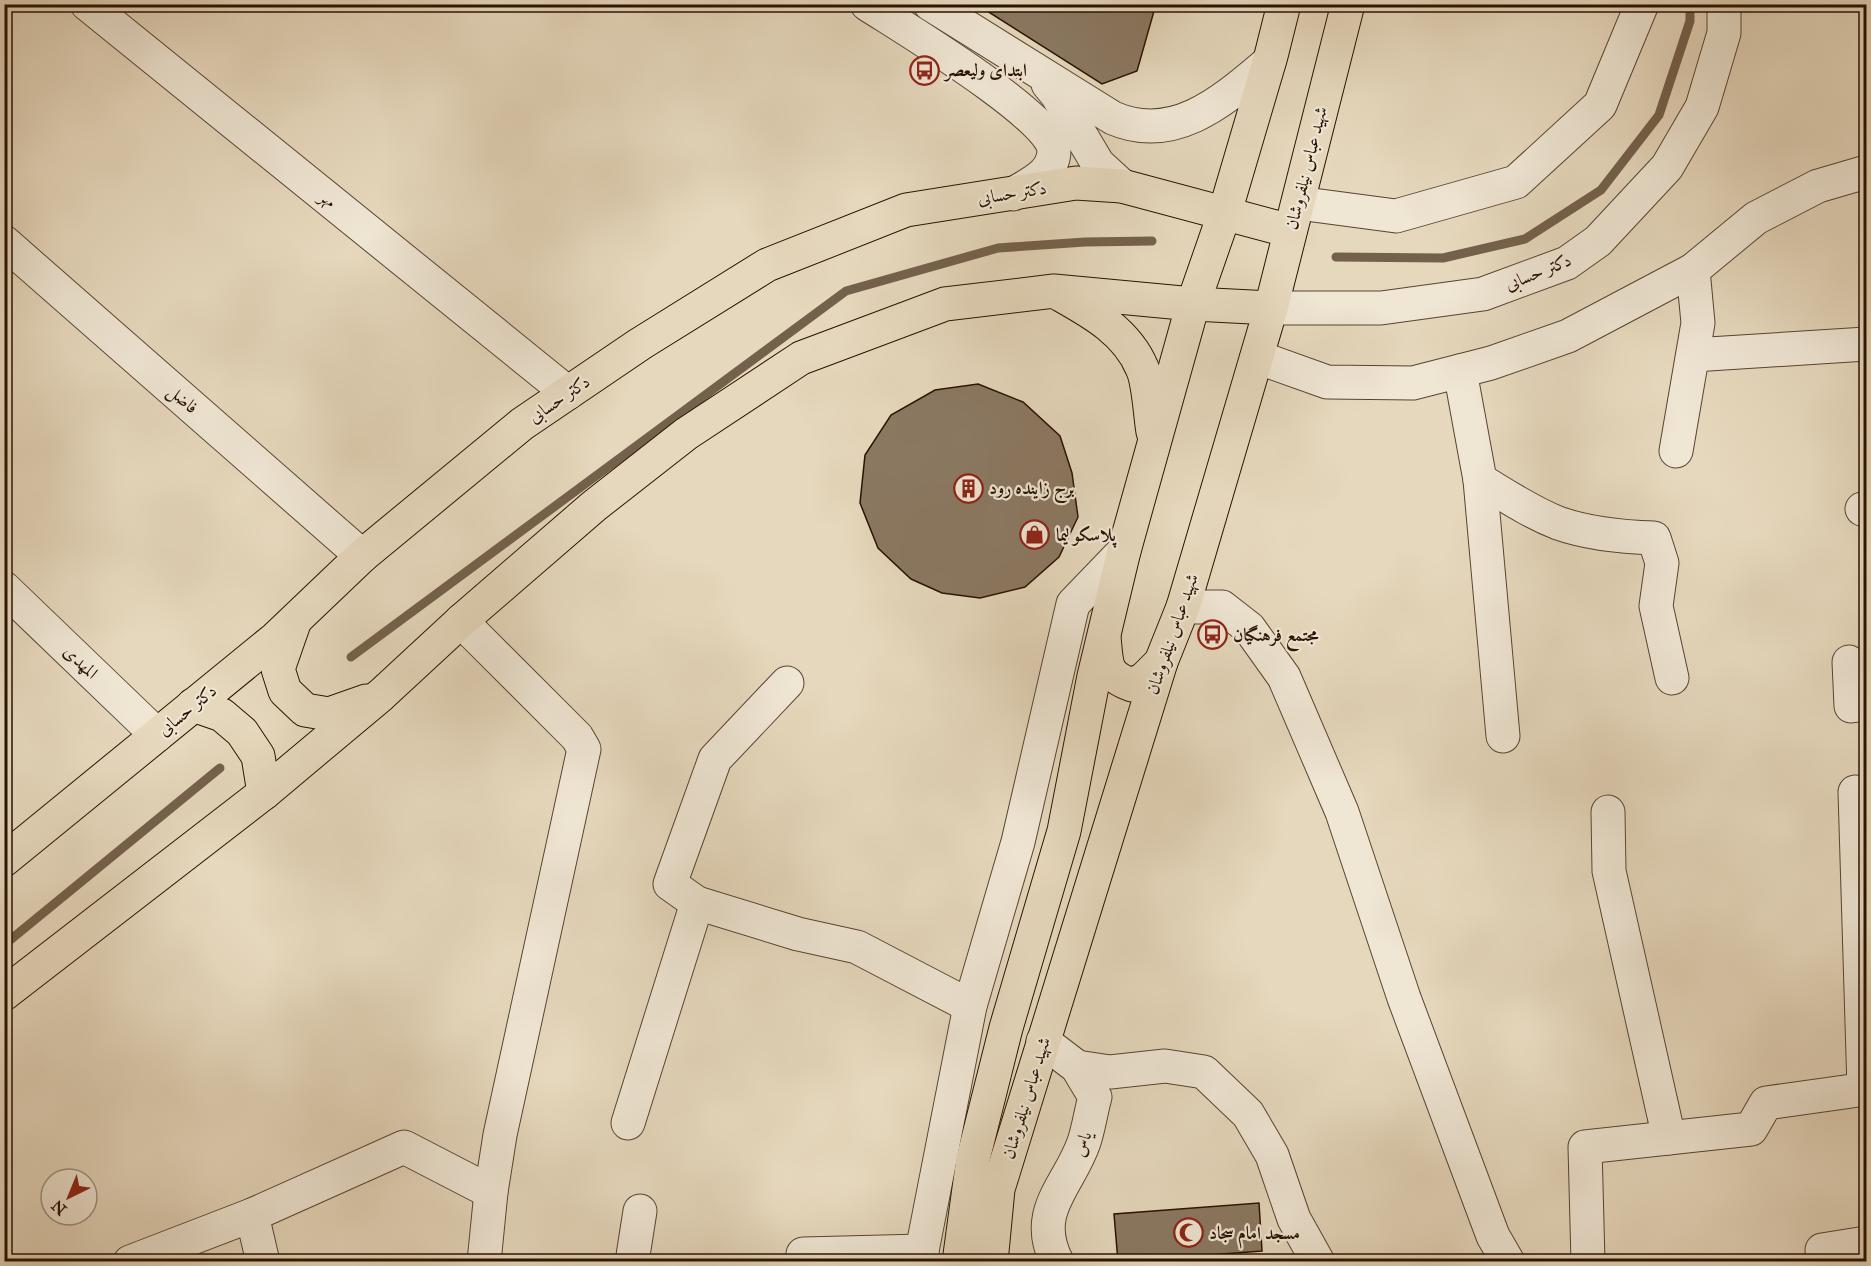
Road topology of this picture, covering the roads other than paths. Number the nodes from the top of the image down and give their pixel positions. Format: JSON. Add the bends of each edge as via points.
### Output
{"nodes":[{"id":1,"x":87,"y":4,"type":"edge"},
{"id":2,"x":867,"y":4,"type":"edge"},
{"id":3,"x":930,"y":4,"type":"edge"},
{"id":4,"x":1284,"y":4,"type":"edge"},
{"id":5,"x":1348,"y":4,"type":"edge"},
{"id":6,"x":1642,"y":4,"type":"edge"},
{"id":7,"x":1724,"y":4,"type":"edge"},
{"id":8,"x":1269,"y":62,"type":"junction"},
{"id":9,"x":1038,"y":72,"type":"junction"},
{"id":10,"x":1866,"y":172,"type":"edge"},
{"id":11,"x":1122,"y":186,"type":"junction"},
{"id":12,"x":1013,"y":194,"type":"junction"},
{"id":13,"x":1225,"y":212,"type":"junction"},
{"id":14,"x":1294,"y":217,"type":"junction"},
{"id":15,"x":4,"y":242,"type":"edge"},
{"id":16,"x":1693,"y":270,"type":"junction"},
{"id":17,"x":1054,"y":291,"type":"junction"},
{"id":18,"x":1193,"y":304,"type":"junction"},
{"id":19,"x":1272,"y":308,"type":"junction"},
{"id":20,"x":1866,"y":344,"type":"edge"},
{"id":21,"x":1693,"y":355,"type":"junction"},
{"id":22,"x":1257,"y":357,"type":"junction"},
{"id":23,"x":1460,"y":371,"type":"junction"},
{"id":24,"x":568,"y":393,"type":"junction"},
{"id":25,"x":1154,"y":442,"type":"junction"},
{"id":26,"x":1676,"y":451,"type":"dead end"},
{"id":27,"x":1479,"y":480,"type":"junction"},
{"id":28,"x":1124,"y":551,"type":"junction"},
{"id":29,"x":362,"y":556,"type":"junction"},
{"id":30,"x":4,"y":588,"type":"edge"},
{"id":31,"x":1183,"y":607,"type":"junction"},
{"id":32,"x":461,"y":621,"type":"junction"},
{"id":33,"x":294,"y":623,"type":"junction"},
{"id":34,"x":1104,"y":635,"type":"junction"},
{"id":35,"x":1161,"y":662,"type":"junction"},
{"id":36,"x":1849,"y":662,"type":"dead end"},
{"id":37,"x":1672,"y":678,"type":"dead end"},
{"id":38,"x":787,"y":683,"type":"dead end"},
{"id":39,"x":381,"y":695,"type":"junction"},
{"id":40,"x":1866,"y":704,"type":"edge"},
{"id":41,"x":193,"y":705,"type":"junction"},
{"id":42,"x":157,"y":735,"type":"junction"},
{"id":43,"x":1503,"y":736,"type":"dead end"},
{"id":44,"x":1855,"y":792,"type":"dead end"},
{"id":45,"x":264,"y":794,"type":"junction"},
{"id":46,"x":1608,"y":812,"type":"dead end"},
{"id":47,"x":4,"y":860,"type":"edge"},
{"id":48,"x":697,"y":903,"type":"junction"},
{"id":49,"x":1863,"y":923,"type":"edge"},
{"id":50,"x":4,"y":994,"type":"edge"},
{"id":51,"x":970,"y":1006,"type":"junction"},
{"id":52,"x":1043,"y":1041,"type":"junction"},
{"id":53,"x":1077,"y":1068,"type":"junction"},
{"id":54,"x":1865,"y":1089,"type":"edge"},
{"id":55,"x":628,"y":1123,"type":"dead end"},
{"id":56,"x":1668,"y":1138,"type":"junction"},
{"id":57,"x":491,"y":1192,"type":"junction"},
{"id":58,"x":640,"y":1211,"type":"dead end"},
{"id":59,"x":252,"y":1215,"type":"junction"},
{"id":60,"x":1866,"y":1244,"type":"edge"},
{"id":61,"x":1822,"y":1250,"type":"dead end"},
{"id":62,"x":803,"y":1254,"type":"dead end"},
{"id":63,"x":922,"y":1256,"type":"edge"},
{"id":64,"x":130,"y":1262,"type":"edge"},
{"id":65,"x":263,"y":1262,"type":"edge"},
{"id":66,"x":484,"y":1262,"type":"edge"},
{"id":67,"x":632,"y":1262,"type":"edge"},
{"id":68,"x":959,"y":1262,"type":"edge"},
{"id":69,"x":991,"y":1262,"type":"edge"},
{"id":70,"x":1057,"y":1262,"type":"edge"},
{"id":71,"x":1318,"y":1262,"type":"edge"},
{"id":72,"x":1508,"y":1262,"type":"edge"},
{"id":73,"x":1588,"y":1262,"type":"edge"}],
"edges":[{"from":1,"to":24,"type":"street","name":"مهر"},
{"from":2,"to":12,"type":"street","via":[[1026,111],[1047,134],[1054,147],[1052,162],[1045,174]]},
{"from":3,"to":9,"type":"street"},
{"from":4,"to":8,"type":"main road","name":"شهید عباس نیلفروشان"},
{"from":5,"to":14,"type":"main road","name":"شهید عباس نیلفروشان"},
{"from":6,"to":14,"type":"street","via":[[1600,105],[1516,182],[1396,216]]},
{"from":7,"to":19,"type":"street","name":"دکتر حسابی","via":[[1724,33],[1702,106],[1667,167],[1599,241],[1567,263],[1483,294],[1381,308]]},
{"from":8,"to":9,"type":"street","via":[[1224,100],[1199,115],[1163,126],[1124,123]]},
{"from":8,"to":13,"type":"main road","name":"شهید عباس نیلفروشان"},
{"from":9,"to":11,"type":"street","via":[[1057,95],[1098,164]]},
{"from":10,"to":16,"type":"street","via":[[1818,186],[1756,218]]},
{"from":11,"to":12,"type":"main road","name":"دکتر حسابی","via":[[1076,183]]},
{"from":11,"to":13,"type":"main road","name":"دکتر حسابی"},
{"from":12,"to":24,"type":"main road","name":"دکتر حسابی","via":[[906,210],[767,265]]},
{"from":13,"to":14,"type":"main road","name":"دکتر حسابی"},
{"from":13,"to":18,"type":"main road","name":"شهید عباس نیلفروشان"},
{"from":14,"to":19,"type":"main road","name":"شهید عباس نیلفروشان"},
{"from":15,"to":29,"type":"street","name":"فاضل"},
{"from":16,"to":21,"type":"street","via":[[1698,323]]},
{"from":16,"to":23,"type":"street","via":[[1568,336]]},
{"from":17,"to":18,"type":"main road"},
{"from":17,"to":25,"type":"main road","via":[[1094,314],[1125,339],[1143,369]]},
{"from":17,"to":32,"type":"main road","via":[[945,304],[801,358],[686,434],[594,506]]},
{"from":18,"to":19,"type":"main road"},
{"from":18,"to":25,"type":"main road","name":"شهید عباس نیلفروشان"},
{"from":19,"to":22,"type":"main road","name":"شهید عباس نیلفروشان"},
{"from":20,"to":21,"type":"street"},
{"from":21,"to":26,"type":"street"},
{"from":22,"to":23,"type":"street","via":[[1327,382],[1413,383]]},
{"from":22,"to":31,"type":"main road","name":"شهید عباس نیلفروشان"},
{"from":23,"to":27,"type":"street"},
{"from":24,"to":29,"type":"main road","name":"دکتر حسابی","via":[[522,424]]},
{"from":25,"to":28,"type":"main road","name":"شهید عباس نیلفروشان"},
{"from":27,"to":37,"type":"street","via":[[1558,523],[1610,536],[1654,538],[1662,562],[1656,606]]},
{"from":27,"to":43,"type":"street"},
{"from":28,"to":34,"type":"main road","name":"شهید عباس نیلفروشان"},
{"from":28,"to":51,"type":"street","via":[[1073,604],[1018,842]]},
{"from":29,"to":33,"type":"main road","name":"دکتر حسابی"},
{"from":30,"to":42,"type":"street","name":"المهدی"},
{"from":31,"to":35,"type":"main road","name":"شهید عباس نیلفروشان"},
{"from":31,"to":72,"type":"street","via":[[1222,608],[1249,628],[1284,677],[1342,812],[1404,998],[1493,1236]]},
{"from":32,"to":39,"type":"main road"},
{"from":32,"to":57,"type":"street","via":[[577,737],[584,749]]},
{"from":33,"to":39,"type":"main road","via":[[278,669],[285,691],[305,710],[329,714]]},
{"from":33,"to":41,"type":"main road","name":"دکتر حسابی"},
{"from":34,"to":35,"type":"main road","via":[[1107,665],[1116,680],[1132,685]]},
{"from":34,"to":68,"type":"main road","name":"شهید عباس نیلفروشان","via":[[1064,831],[1006,1028],[973,1159]]},
{"from":35,"to":52,"type":"main road","name":"شهید عباس نیلفروشان"},
{"from":36,"to":40,"type":"street","via":[[1851,706]]},
{"from":38,"to":48,"type":"street","via":[[715,759],[670,884]]},
{"from":39,"to":45,"type":"main road"},
{"from":41,"to":42,"type":"main road","name":"دکتر حسابی"},
{"from":41,"to":45,"type":"main road","via":[[222,715],[242,732],[258,756]]},
{"from":42,"to":47,"type":"main road","name":"دکتر حسابی"},
{"from":44,"to":49,"type":"street"},
{"from":45,"to":50,"type":"main road"},
{"from":46,"to":56,"type":"street","via":[[1609,871]]},
{"from":48,"to":51,"type":"street","via":[[798,934],[857,946]]},
{"from":48,"to":55,"type":"street"},
{"from":49,"to":54,"type":"street"},
{"from":51,"to":63,"type":"street"},
{"from":52,"to":53,"type":"street","name":"یاس"},
{"from":52,"to":69,"type":"main road","name":"شهید عباس نیلفروشان","via":[[998,1189]]},
{"from":53,"to":70,"type":"street","name":"یاس","via":[[1095,1096],[1085,1140],[1054,1200],[1047,1224]]},
{"from":53,"to":71,"type":"street","via":[[1110,1072],[1165,1066],[1204,1072],[1248,1114],[1272,1155],[1294,1219]]},
{"from":54,"to":56,"type":"street","via":[[1766,1103],[1751,1129]]},
{"from":56,"to":73,"type":"street","via":[[1586,1147]]},
{"from":57,"to":59,"type":"street","via":[[404,1147]]},
{"from":57,"to":66,"type":"street"},
{"from":58,"to":67,"type":"street"},
{"from":59,"to":64,"type":"street"},
{"from":59,"to":65,"type":"street"},
{"from":60,"to":61,"type":"street"},
{"from":62,"to":63,"type":"street"}]}
